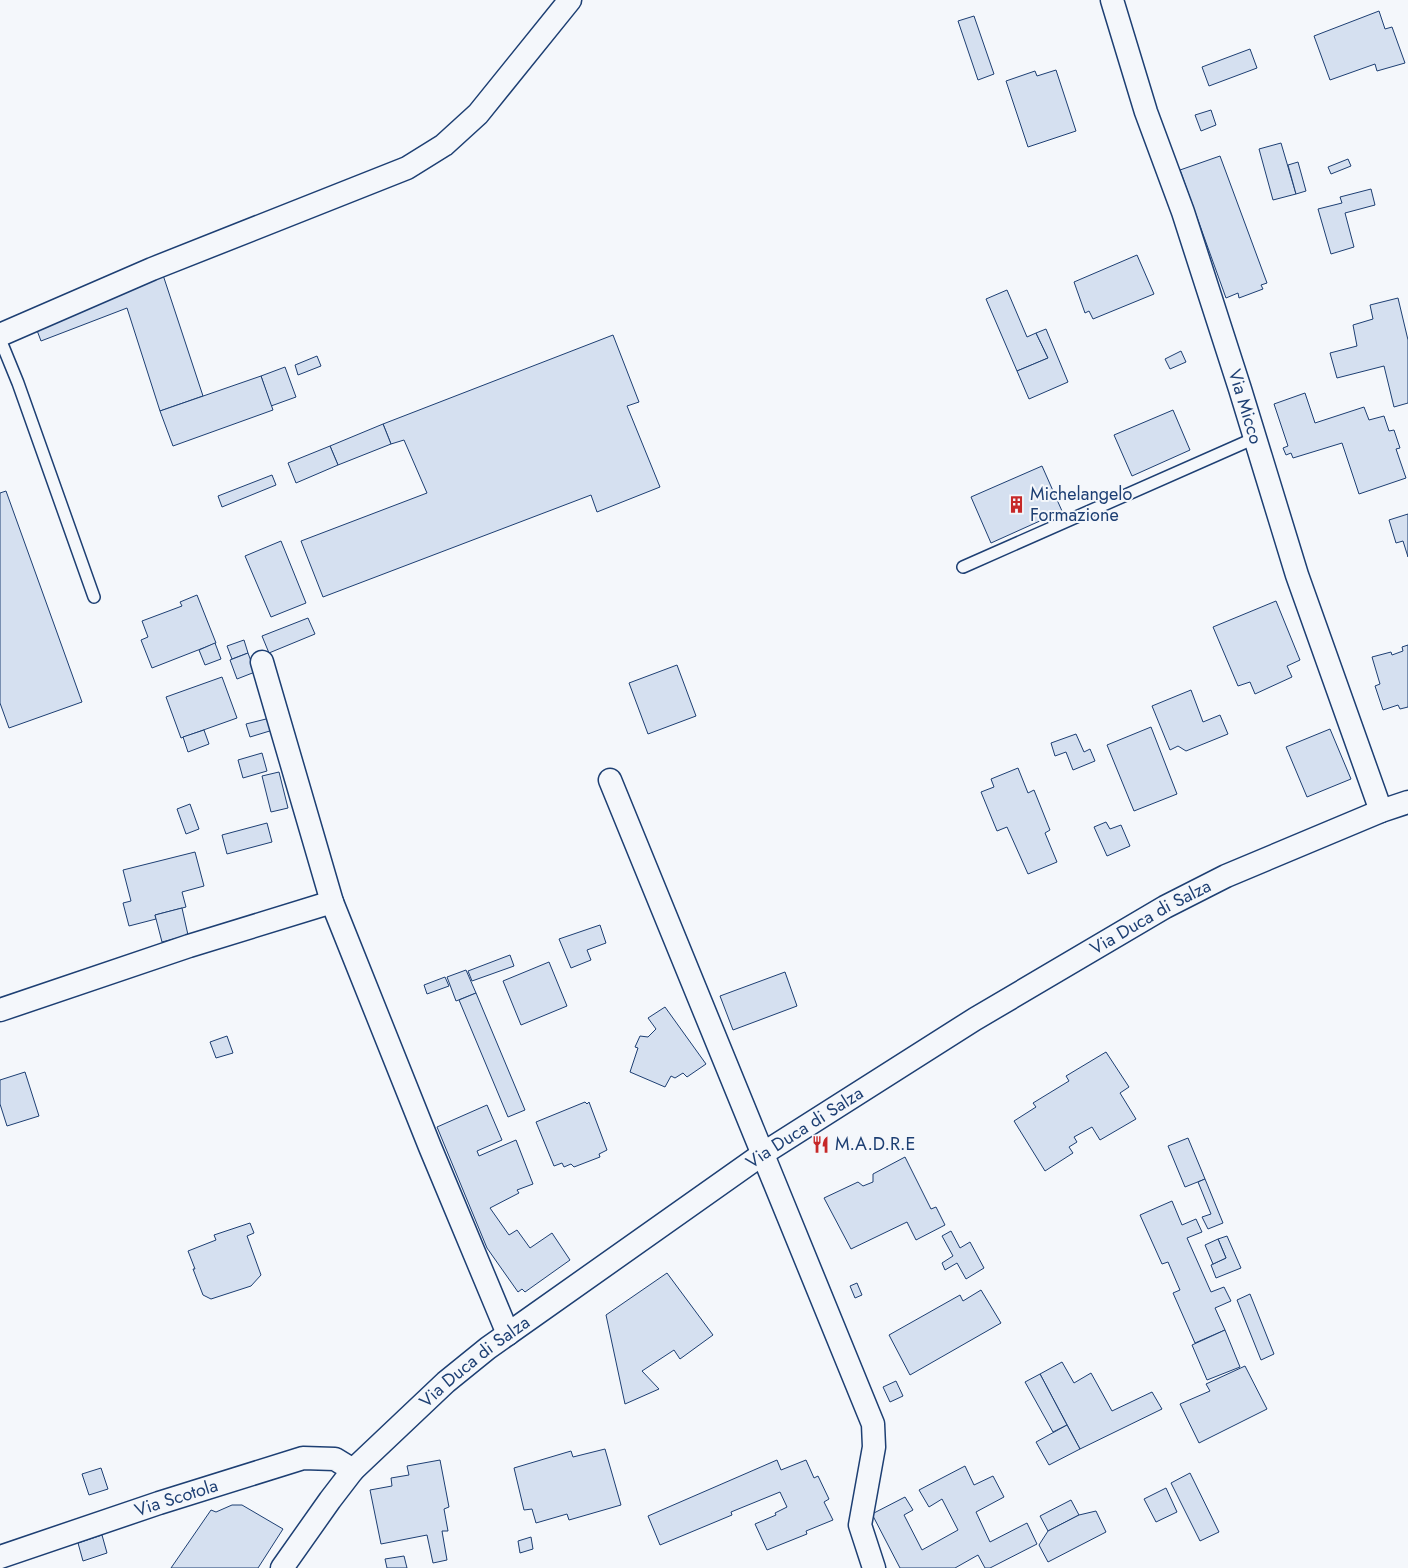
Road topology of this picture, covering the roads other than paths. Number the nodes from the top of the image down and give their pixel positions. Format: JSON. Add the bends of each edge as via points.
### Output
{"nodes":[{"id":1,"x":570,"y":0,"type":"edge"},
{"id":2,"x":1112,"y":0,"type":"edge"},
{"id":3,"x":0,"y":335,"type":"edge"},
{"id":4,"x":0,"y":339,"type":"edge"},
{"id":5,"x":1255,"y":438,"type":"junction"},
{"id":6,"x":963,"y":567,"type":"dead end"},
{"id":7,"x":94,"y":597,"type":"dead end"},
{"id":8,"x":262,"y":662,"type":"dead end"},
{"id":9,"x":610,"y":780,"type":"dead end"},
{"id":10,"x":1408,"y":802,"type":"edge"},
{"id":11,"x":1381,"y":811,"type":"junction"},
{"id":12,"x":332,"y":902,"type":"junction"},
{"id":13,"x":0,"y":1010,"type":"edge"},
{"id":14,"x":764,"y":1153,"type":"junction"},
{"id":15,"x":508,"y":1334,"type":"junction"},
{"id":16,"x":353,"y":1470,"type":"junction"},
{"id":17,"x":0,"y":1558,"type":"edge"},
{"id":18,"x":282,"y":1568,"type":"edge"},
{"id":19,"x":874,"y":1568,"type":"edge"}],
"edges":[{"from":1,"to":3,"type":"street","via":[[478,114],[444,145],[407,168],[152,269]]},
{"from":2,"to":5,"type":"street","name":"Via Micco"},
{"from":4,"to":7,"type":"lane"},
{"from":5,"to":6,"type":"lane"},
{"from":5,"to":11,"type":"street","name":"Via Micco","via":[[1297,574]]},
{"from":8,"to":12,"type":"street"},
{"from":9,"to":14,"type":"street"},
{"from":10,"to":11,"type":"street","name":"Via Duca di Salza"},
{"from":11,"to":14,"type":"street","name":"Via Duca di Salza","via":[[1226,876],[1165,907],[975,1019]]},
{"from":12,"to":13,"type":"street"},
{"from":12,"to":15,"type":"street"},
{"from":14,"to":15,"type":"street","name":"Via Duca di Salza"},
{"from":14,"to":19,"type":"street","via":[[873,1424],[874,1447],[860,1525]]},
{"from":15,"to":16,"type":"street","name":"Via Duca di Salza","via":[[446,1382]]},
{"from":16,"to":17,"type":"street","name":"Via Scotola","via":[[335,1459],[303,1458]]},
{"from":16,"to":18,"type":"street","name":"Via Duca di Salza"}]}
